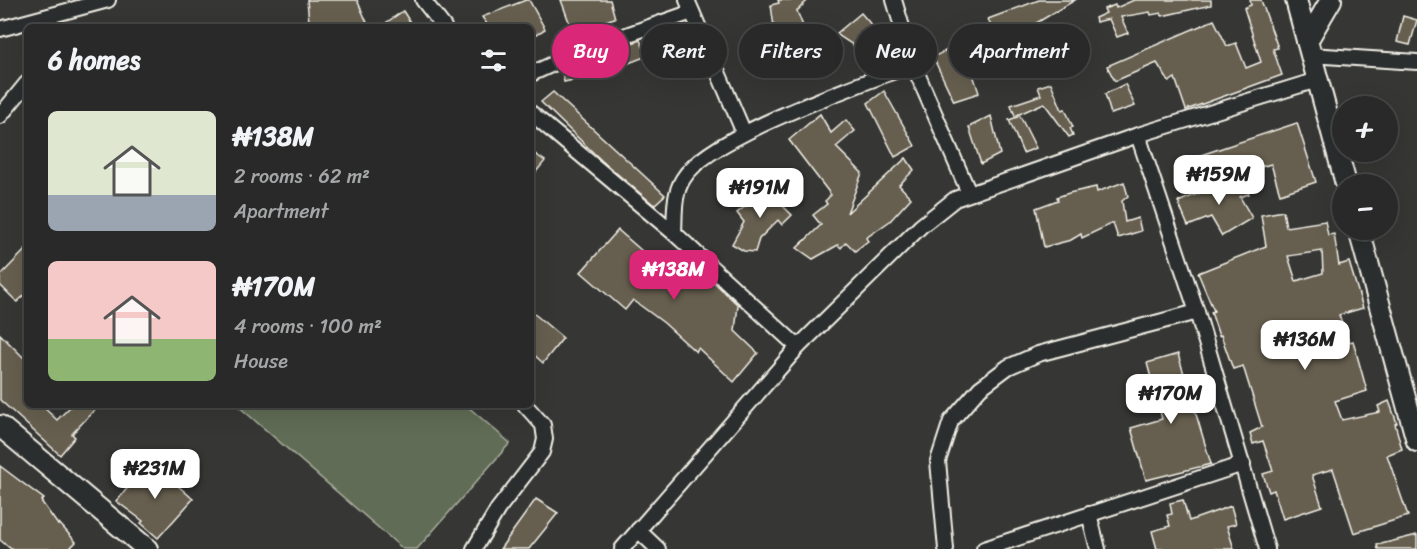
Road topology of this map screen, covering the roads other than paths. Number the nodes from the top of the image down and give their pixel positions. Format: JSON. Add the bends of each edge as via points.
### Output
{"nodes":[{"id":1,"x":108,"y":0,"type":"edge"},
{"id":2,"x":423,"y":0,"type":"edge"},
{"id":3,"x":894,"y":0,"type":"edge"},
{"id":4,"x":1296,"y":0,"type":"edge"},
{"id":5,"x":1330,"y":0,"type":"edge"},
{"id":6,"x":689,"y":6,"type":"edge"},
{"id":7,"x":64,"y":12,"type":"junction"},
{"id":8,"x":59,"y":24,"type":"edge"},
{"id":9,"x":442,"y":24,"type":"edge"},
{"id":10,"x":901,"y":24,"type":"edge"},
{"id":11,"x":0,"y":29,"type":"edge"},
{"id":12,"x":1309,"y":48,"type":"junction"},
{"id":13,"x":1417,"y":62,"type":"edge"},
{"id":14,"x":534,"y":73,"type":"edge"},
{"id":15,"x":879,"y":78,"type":"edge"},
{"id":16,"x":919,"y":78,"type":"edge"},
{"id":17,"x":1317,"y":80,"type":"junction"},
{"id":18,"x":24,"y":87,"type":"edge"},
{"id":19,"x":0,"y":116,"type":"edge"},
{"id":20,"x":534,"y":116,"type":"edge"},
{"id":21,"x":744,"y":133,"type":"junction"},
{"id":22,"x":1138,"y":135,"type":"junction"},
{"id":23,"x":1343,"y":174,"type":"edge"},
{"id":24,"x":969,"y":193,"type":"junction"},
{"id":25,"x":674,"y":233,"type":"junction"},
{"id":26,"x":1362,"y":240,"type":"edge"},
{"id":27,"x":1197,"y":312,"type":"junction"},
{"id":28,"x":798,"y":347,"type":"junction"},
{"id":29,"x":528,"y":408,"type":"edge"},
{"id":30,"x":0,"y":426,"type":"edge"},
{"id":31,"x":1417,"y":441,"type":"edge"},
{"id":32,"x":1243,"y":464,"type":"junction"},
{"id":33,"x":1089,"y":514,"type":"junction"},
{"id":34,"x":638,"y":530,"type":"junction"},
{"id":35,"x":138,"y":546,"type":"edge"},
{"id":36,"x":474,"y":549,"type":"edge"},
{"id":37,"x":622,"y":549,"type":"edge"},
{"id":38,"x":658,"y":549,"type":"edge"},
{"id":39,"x":946,"y":549,"type":"edge"},
{"id":40,"x":984,"y":549,"type":"edge"},
{"id":41,"x":1098,"y":549,"type":"edge"},
{"id":42,"x":1267,"y":549,"type":"edge"}],
"edges":[{"from":1,"to":7,"type":"street"},
{"from":2,"to":9,"type":"street"},
{"from":3,"to":10,"type":"street"},
{"from":4,"to":12,"type":"main road"},
{"from":5,"to":12,"type":"main road"},
{"from":6,"to":14,"type":"street"},
{"from":6,"to":21,"type":"street"},
{"from":7,"to":8,"type":"street"},
{"from":7,"to":11,"type":"street"},
{"from":12,"to":13,"type":"street"},
{"from":12,"to":17,"type":"main road"},
{"from":15,"to":21,"type":"street"},
{"from":16,"to":24,"type":"street"},
{"from":17,"to":22,"type":"street"},
{"from":17,"to":23,"type":"main road"},
{"from":18,"to":19,"type":"street"},
{"from":20,"to":25,"type":"street"},
{"from":21,"to":25,"type":"street","via":[[708,154],[683,178],[676,195]]},
{"from":22,"to":24,"type":"street"},
{"from":22,"to":27,"type":"street"},
{"from":24,"to":28,"type":"street","via":[[921,226]]},
{"from":25,"to":28,"type":"street"},
{"from":26,"to":31,"type":"main road"},
{"from":27,"to":32,"type":"street"},
{"from":27,"to":39,"type":"street","via":[[1038,354],[1008,367],[980,388],[951,421],[938,461]]},
{"from":28,"to":34,"type":"street"},
{"from":29,"to":36,"type":"street","via":[[543,425],[542,452],[498,509]]},
{"from":30,"to":35,"type":"main road"},
{"from":32,"to":33,"type":"street"},
{"from":32,"to":42,"type":"street"},
{"from":33,"to":40,"type":"street"},
{"from":33,"to":41,"type":"street"},
{"from":34,"to":37,"type":"street"},
{"from":34,"to":38,"type":"street"}]}
